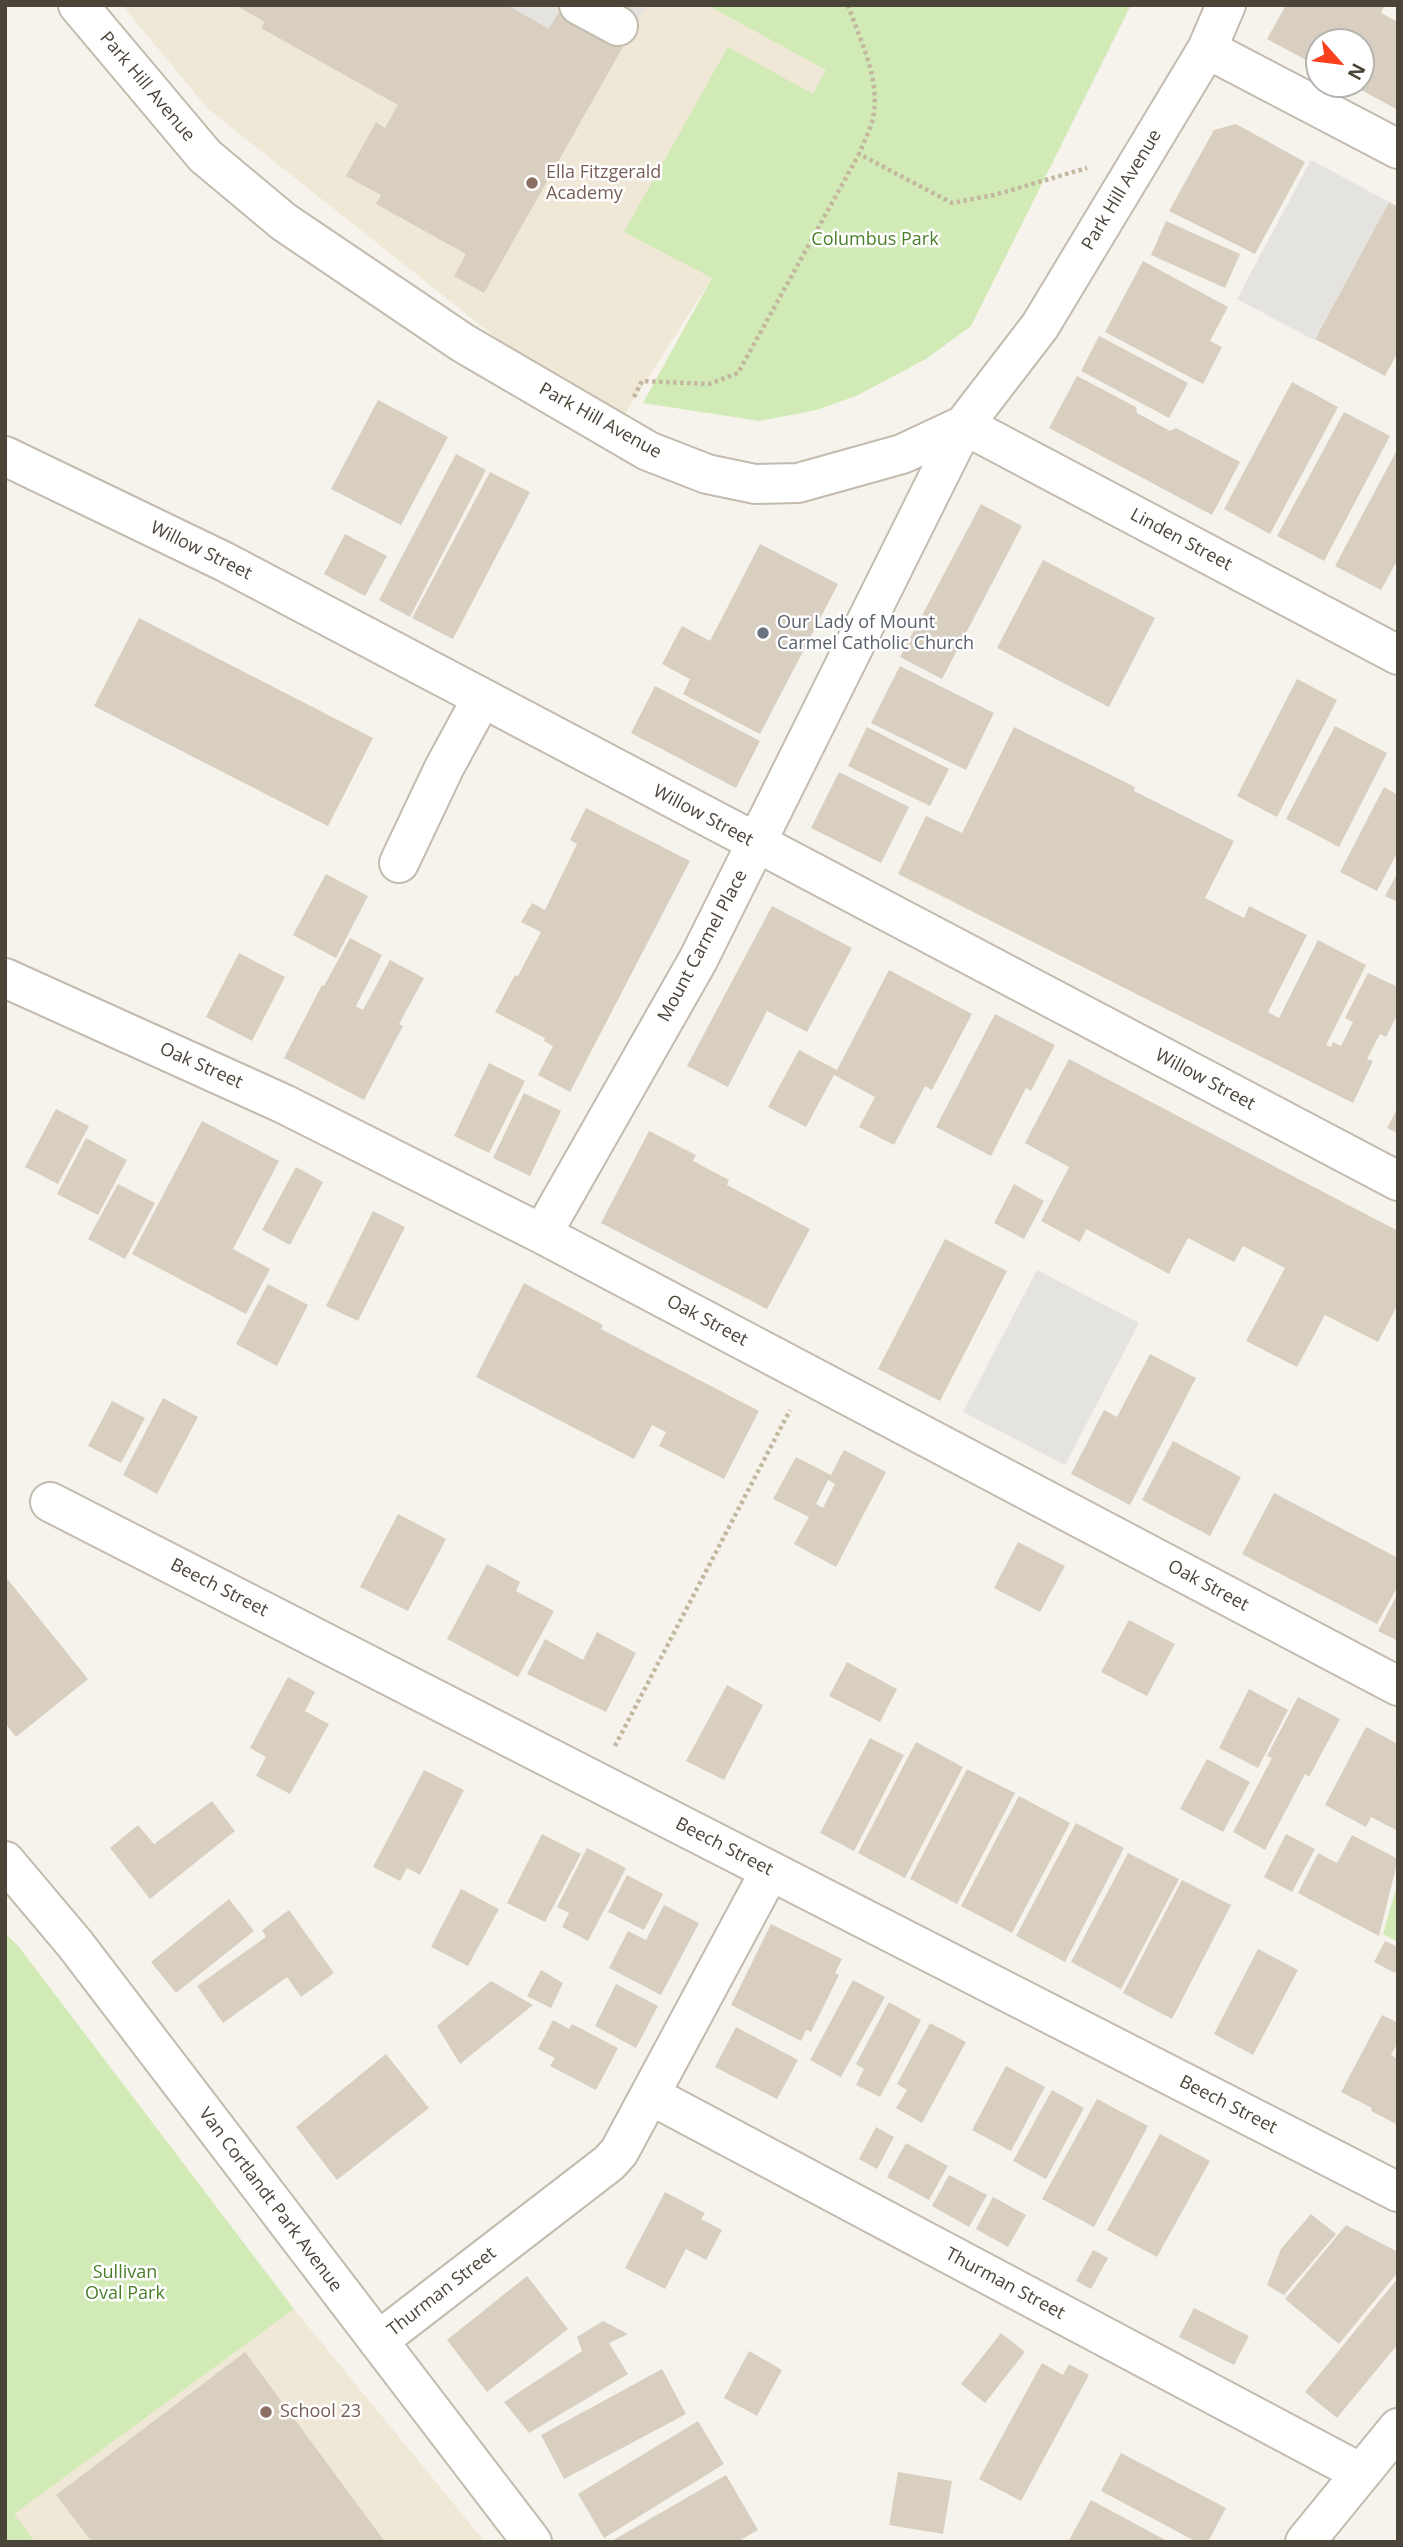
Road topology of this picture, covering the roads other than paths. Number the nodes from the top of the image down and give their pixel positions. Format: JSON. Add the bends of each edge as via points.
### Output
{"nodes":[{"id":1,"x":78,"y":5,"type":"edge"},
{"id":2,"x":579,"y":5,"type":"edge"},
{"id":3,"x":1226,"y":5,"type":"edge"},
{"id":4,"x":618,"y":26,"type":"dead end"},
{"id":5,"x":1207,"y":49,"type":"junction"},
{"id":6,"x":1398,"y":149,"type":"edge"},
{"id":7,"x":964,"y":425,"type":"junction"},
{"id":8,"x":5,"y":456,"type":"edge"},
{"id":9,"x":1398,"y":655,"type":"edge"},
{"id":10,"x":482,"y":698,"type":"junction"},
{"id":11,"x":756,"y":844,"type":"junction"},
{"id":12,"x":399,"y":863,"type":"dead end"},
{"id":13,"x":5,"y":978,"type":"edge"},
{"id":14,"x":1398,"y":1181,"type":"edge"},
{"id":15,"x":542,"y":1234,"type":"junction"},
{"id":16,"x":50,"y":1502,"type":"dead end"},
{"id":17,"x":1398,"y":1686,"type":"edge"},
{"id":18,"x":5,"y":1861,"type":"edge"},
{"id":19,"x":770,"y":1871,"type":"junction"},
{"id":20,"x":650,"y":2095,"type":"junction"},
{"id":21,"x":1398,"y":2192,"type":"edge"},
{"id":22,"x":378,"y":2341,"type":"junction"},
{"id":23,"x":1398,"y":2428,"type":"edge"},
{"id":24,"x":1361,"y":2473,"type":"junction"},
{"id":25,"x":532,"y":2542,"type":"edge"},
{"id":26,"x":1305,"y":2542,"type":"edge"}],
"edges":[{"from":1,"to":7,"type":"street","name":"Park Hill Avenue","via":[[205,156],[284,222],[463,343],[648,451],[707,474],[755,484],[798,483],[901,454]]},
{"from":2,"to":4,"type":"street"},
{"from":3,"to":5,"type":"street","name":"Park Hill Avenue"},
{"from":5,"to":6,"type":"street"},
{"from":5,"to":7,"type":"street","name":"Park Hill Avenue","via":[[1040,326]]},
{"from":7,"to":9,"type":"street","name":"Linden Street"},
{"from":7,"to":11,"type":"street","name":"Mount Carmel Place"},
{"from":8,"to":10,"type":"street","name":"Willow Street","via":[[225,562]]},
{"from":10,"to":11,"type":"street","name":"Willow Street"},
{"from":10,"to":12,"type":"street"},
{"from":11,"to":14,"type":"street","name":"Willow Street"},
{"from":11,"to":15,"type":"street","name":"Mount Carmel Place","via":[[698,960]]},
{"from":13,"to":15,"type":"street","name":"Oak Street","via":[[284,1104]]},
{"from":15,"to":17,"type":"street","name":"Oak Street"},
{"from":16,"to":19,"type":"street","name":"Beech Street"},
{"from":18,"to":22,"type":"street","name":"Van Cortlandt Park Avenue","via":[[83,1955]]},
{"from":19,"to":20,"type":"street","name":"Thurman Street"},
{"from":19,"to":21,"type":"street","name":"Beech Street"},
{"from":20,"to":22,"type":"street","name":"Thurman Street","via":[[620,2152],[609,2163]]},
{"from":20,"to":24,"type":"street","name":"Thurman Street"},
{"from":22,"to":25,"type":"street","name":"Van Cortlandt Park Avenue"},
{"from":23,"to":24,"type":"street"},
{"from":24,"to":26,"type":"street"}]}
